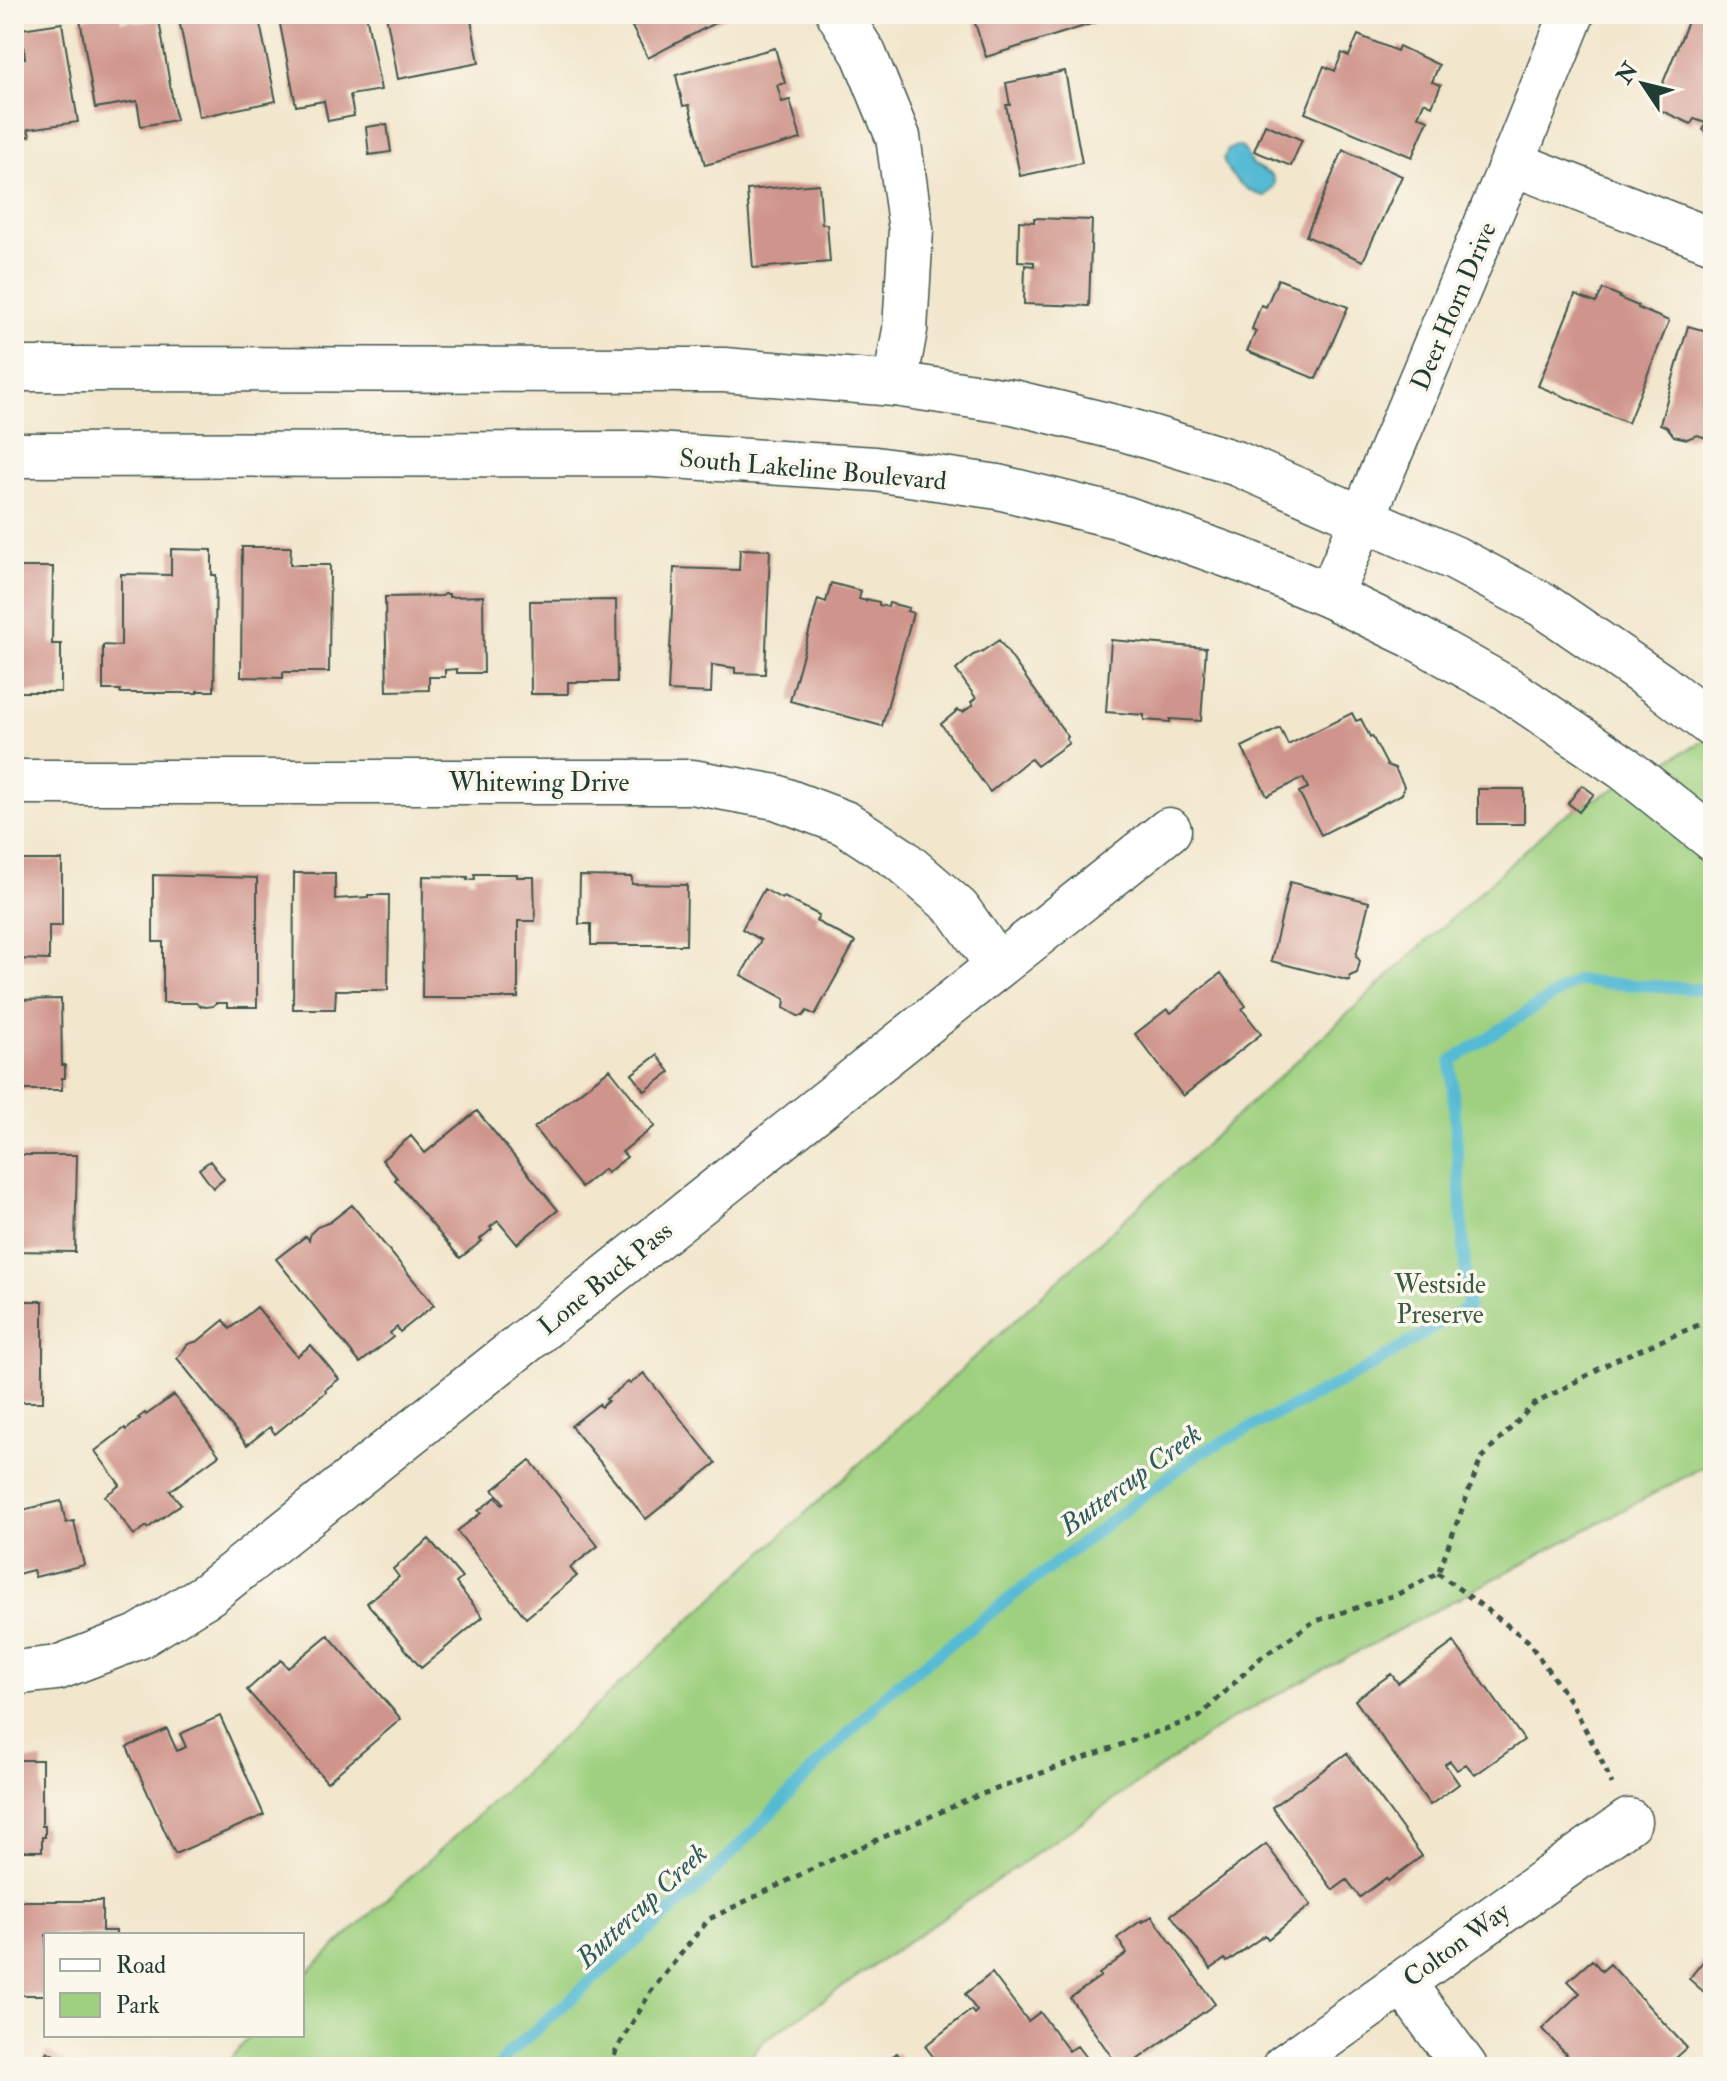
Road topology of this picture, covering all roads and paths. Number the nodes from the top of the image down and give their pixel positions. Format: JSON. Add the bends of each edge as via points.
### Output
{"nodes":[{"id":1,"x":839,"y":14,"type":"edge"},
{"id":2,"x":1572,"y":14,"type":"edge"},
{"id":3,"x":1512,"y":163,"type":"junction"},
{"id":4,"x":1713,"y":241,"type":"edge"},
{"id":5,"x":14,"y":369,"type":"edge"},
{"id":6,"x":895,"y":384,"type":"junction"},
{"id":7,"x":14,"y":455,"type":"edge"},
{"id":8,"x":1364,"y":517,"type":"junction"},
{"id":9,"x":1330,"y":596,"type":"junction"},
{"id":10,"x":1713,"y":726,"type":"edge"},
{"id":11,"x":14,"y":782,"type":"edge"},
{"id":12,"x":1169,"y":830,"type":"dead end"},
{"id":13,"x":1713,"y":839,"type":"edge"},
{"id":14,"x":998,"y":966,"type":"junction"},
{"id":15,"x":1713,"y":1319,"type":"edge"},
{"id":16,"x":1438,"y":1573,"type":"junction"},
{"id":17,"x":14,"y":1673,"type":"edge"},
{"id":18,"x":1629,"y":1821,"type":"joint"},
{"id":19,"x":1403,"y":1983,"type":"junction"},
{"id":20,"x":610,"y":2067,"type":"edge"},
{"id":21,"x":1284,"y":2067,"type":"edge"},
{"id":22,"x":1465,"y":2067,"type":"edge"}],
"edges":[{"from":1,"to":6,"type":"street","via":[[864,54],[898,137],[911,230],[905,330]]},
{"from":2,"to":3,"type":"street","name":"Deer Horn Drive"},
{"from":3,"to":4,"type":"street"},
{"from":3,"to":8,"type":"street","name":"Deer Horn Drive"},
{"from":5,"to":6,"type":"street","via":[[724,370]]},
{"from":6,"to":8,"type":"street","via":[[1013,402],[1127,430],[1238,464]]},
{"from":7,"to":9,"type":"street","name":"South Lakeline Boulevard","via":[[641,454],[875,469],[998,487],[1124,518]]},
{"from":8,"to":9,"type":"street","name":"Deer Horn Drive"},
{"from":8,"to":10,"type":"street","via":[[1543,605]]},
{"from":9,"to":13,"type":"street","name":"South Lakeline Boulevard","via":[[1506,688],[1624,768]]},
{"from":11,"to":14,"type":"street","name":"Whitewing Drive","via":[[692,782],[776,797],[845,823],[900,859],[958,909]]},
{"from":12,"to":14,"type":"street","name":"Lone Buck Pass"},
{"from":14,"to":17,"type":"street","name":"Lone Buck Pass","via":[[208,1594],[138,1637],[57,1668]]},
{"from":15,"to":16,"type":"path","via":[[1615,1360],[1533,1405],[1481,1459]]},
{"from":16,"to":18,"type":"path","via":[[1527,1640],[1572,1704]]},
{"from":16,"to":20,"type":"path","via":[[1398,1594],[1313,1622],[1258,1660],[1199,1717],[977,1796],[709,1919],[651,1991]]},
{"from":18,"to":19,"type":"street","name":"Colton Way"},
{"from":19,"to":21,"type":"street","name":"Colton Way"},
{"from":19,"to":22,"type":"street"}]}
